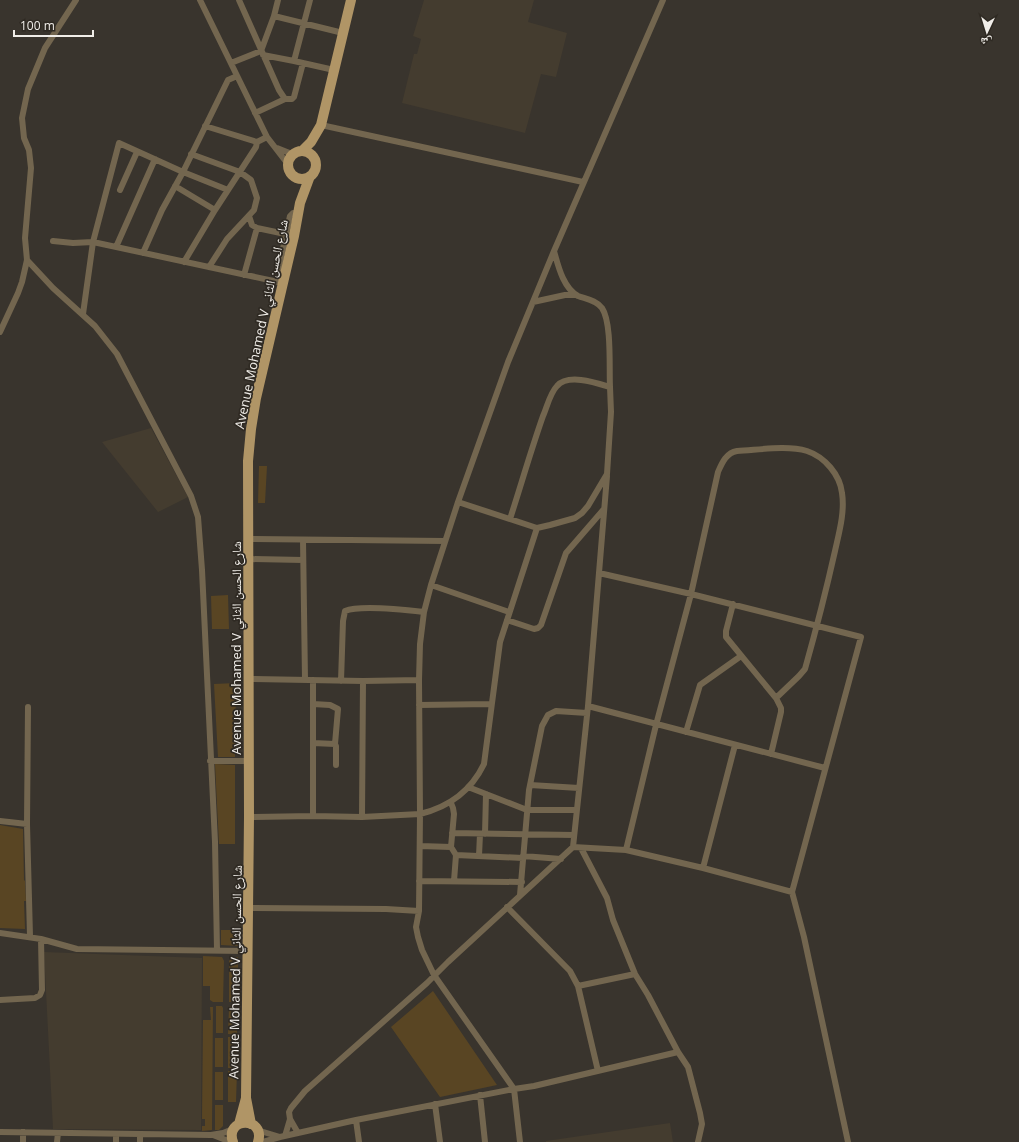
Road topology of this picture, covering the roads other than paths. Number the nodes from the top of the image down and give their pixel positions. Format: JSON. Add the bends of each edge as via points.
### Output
{"nodes":[{"id":1,"x":76,"y":0,"type":"edge"},
{"id":2,"x":200,"y":0,"type":"edge"},
{"id":3,"x":239,"y":0,"type":"edge"},
{"id":4,"x":278,"y":0,"type":"edge"},
{"id":5,"x":310,"y":0,"type":"edge"},
{"id":6,"x":351,"y":0,"type":"edge"},
{"id":7,"x":663,"y":0,"type":"edge"},
{"id":8,"x":274,"y":16,"type":"junction"},
{"id":9,"x":304,"y":23,"type":"junction"},
{"id":10,"x":343,"y":33,"type":"junction"},
{"id":11,"x":262,"y":53,"type":"junction"},
{"id":12,"x":294,"y":61,"type":"junction"},
{"id":13,"x":231,"y":63,"type":"junction"},
{"id":14,"x":303,"y":63,"type":"junction"},
{"id":15,"x":334,"y":70,"type":"junction"},
{"id":16,"x":237,"y":76,"type":"junction"},
{"id":17,"x":285,"y":99,"type":"junction"},
{"id":18,"x":256,"y":113,"type":"junction"},
{"id":19,"x":205,"y":126,"type":"junction"},
{"id":20,"x":320,"y":127,"type":"junction"},
{"id":21,"x":267,"y":137,"type":"junction"},
{"id":22,"x":257,"y":142,"type":"junction"},
{"id":23,"x":275,"y":147,"type":"junction"},
{"id":24,"x":303,"y":150,"type":"junction"},
{"id":25,"x":137,"y":152,"type":"junction"},
{"id":26,"x":191,"y":154,"type":"junction"},
{"id":27,"x":314,"y":157,"type":"junction"},
{"id":28,"x":290,"y":158,"type":"junction"},
{"id":29,"x":155,"y":159,"type":"junction"},
{"id":30,"x":183,"y":172,"type":"junction"},
{"id":31,"x":240,"y":172,"type":"junction"},
{"id":32,"x":310,"y":176,"type":"junction"},
{"id":33,"x":295,"y":177,"type":"junction"},
{"id":34,"x":583,"y":182,"type":"junction"},
{"id":35,"x":175,"y":186,"type":"junction"},
{"id":36,"x":120,"y":190,"type":"dead end"},
{"id":37,"x":228,"y":190,"type":"junction"},
{"id":38,"x":300,"y":203,"type":"junction"},
{"id":39,"x":215,"y":210,"type":"junction"},
{"id":40,"x":249,"y":216,"type":"junction"},
{"id":41,"x":257,"y":228,"type":"junction"},
{"id":42,"x":290,"y":235,"type":"junction"},
{"id":43,"x":53,"y":241,"type":"dead end"},
{"id":44,"x":93,"y":242,"type":"junction"},
{"id":45,"x":116,"y":247,"type":"junction"},
{"id":46,"x":554,"y":251,"type":"junction"},
{"id":47,"x":144,"y":253,"type":"junction"},
{"id":48,"x":26,"y":260,"type":"junction"},
{"id":49,"x":184,"y":262,"type":"junction"},
{"id":50,"x":209,"y":267,"type":"junction"},
{"id":51,"x":244,"y":275,"type":"junction"},
{"id":52,"x":283,"y":283,"type":"junction"},
{"id":53,"x":576,"y":295,"type":"junction"},
{"id":54,"x":533,"y":302,"type":"junction"},
{"id":55,"x":83,"y":314,"type":"junction"},
{"id":56,"x":0,"y":332,"type":"edge"},
{"id":57,"x":610,"y":387,"type":"junction"},
{"id":58,"x":607,"y":474,"type":"junction"},
{"id":59,"x":458,"y":502,"type":"junction"},
{"id":60,"x":604,"y":509,"type":"junction"},
{"id":61,"x":510,"y":519,"type":"junction"},
{"id":62,"x":537,"y":528,"type":"junction"},
{"id":63,"x":248,"y":539,"type":"junction"},
{"id":64,"x":303,"y":540,"type":"junction"},
{"id":65,"x":445,"y":541,"type":"junction"},
{"id":66,"x":249,"y":560,"type":"junction"},
{"id":67,"x":303,"y":560,"type":"junction"},
{"id":68,"x":599,"y":573,"type":"junction"},
{"id":69,"x":431,"y":585,"type":"junction"},
{"id":70,"x":691,"y":594,"type":"junction"},
{"id":71,"x":734,"y":604,"type":"junction"},
{"id":72,"x":424,"y":612,"type":"junction"},
{"id":73,"x":509,"y":612,"type":"junction"},
{"id":74,"x":507,"y":620,"type":"junction"},
{"id":75,"x":817,"y":625,"type":"junction"},
{"id":76,"x":741,"y":656,"type":"junction"},
{"id":77,"x":249,"y":679,"type":"junction"},
{"id":78,"x":305,"y":680,"type":"junction"},
{"id":79,"x":313,"y":680,"type":"junction"},
{"id":80,"x":419,"y":680,"type":"junction"},
{"id":81,"x":341,"y":681,"type":"junction"},
{"id":82,"x":363,"y":681,"type":"junction"},
{"id":83,"x":776,"y":698,"type":"junction"},
{"id":84,"x":313,"y":704,"type":"junction"},
{"id":85,"x":491,"y":704,"type":"junction"},
{"id":86,"x":419,"y":705,"type":"junction"},
{"id":87,"x":28,"y":706,"type":"dead end"},
{"id":88,"x":587,"y":710,"type":"junction"},
{"id":89,"x":656,"y":725,"type":"junction"},
{"id":90,"x":686,"y":732,"type":"junction"},
{"id":91,"x":313,"y":743,"type":"junction"},
{"id":92,"x":335,"y":744,"type":"junction"},
{"id":93,"x":736,"y":745,"type":"junction"},
{"id":94,"x":770,"y":754,"type":"junction"},
{"id":95,"x":210,"y":761,"type":"junction"},
{"id":96,"x":249,"y":761,"type":"junction"},
{"id":97,"x":336,"y":765,"type":"dead end"},
{"id":98,"x":825,"y":768,"type":"junction"},
{"id":99,"x":530,"y":785,"type":"junction"},
{"id":100,"x":468,"y":787,"type":"junction"},
{"id":101,"x":578,"y":788,"type":"junction"},
{"id":102,"x":486,"y":794,"type":"junction"},
{"id":103,"x":450,"y":803,"type":"junction"},
{"id":104,"x":527,"y":810,"type":"junction"},
{"id":105,"x":576,"y":810,"type":"junction"},
{"id":106,"x":420,"y":814,"type":"junction"},
{"id":107,"x":312,"y":816,"type":"junction"},
{"id":108,"x":249,"y":817,"type":"junction"},
{"id":109,"x":362,"y":817,"type":"junction"},
{"id":110,"x":0,"y":821,"type":"edge"},
{"id":111,"x":27,"y":824,"type":"junction"},
{"id":112,"x":452,"y":833,"type":"junction"},
{"id":113,"x":482,"y":834,"type":"junction"},
{"id":114,"x":525,"y":834,"type":"junction"},
{"id":115,"x":574,"y":836,"type":"junction"},
{"id":116,"x":420,"y":846,"type":"junction"},
{"id":117,"x":451,"y":847,"type":"junction"},
{"id":118,"x":573,"y":847,"type":"junction"},
{"id":119,"x":581,"y":848,"type":"junction"},
{"id":120,"x":626,"y":850,"type":"junction"},
{"id":121,"x":456,"y":855,"type":"junction"},
{"id":122,"x":479,"y":856,"type":"junction"},
{"id":123,"x":523,"y":857,"type":"junction"},
{"id":124,"x":561,"y":859,"type":"junction"},
{"id":125,"x":704,"y":868,"type":"junction"},
{"id":126,"x":420,"y":881,"type":"junction"},
{"id":127,"x":454,"y":881,"type":"junction"},
{"id":128,"x":522,"y":882,"type":"junction"},
{"id":129,"x":792,"y":892,"type":"junction"},
{"id":130,"x":520,"y":895,"type":"junction"},
{"id":131,"x":507,"y":907,"type":"junction"},
{"id":132,"x":248,"y":908,"type":"junction"},
{"id":133,"x":418,"y":911,"type":"junction"},
{"id":134,"x":0,"y":933,"type":"edge"},
{"id":135,"x":30,"y":936,"type":"junction"},
{"id":136,"x":41,"y":939,"type":"junction"},
{"id":137,"x":217,"y":950,"type":"junction"},
{"id":138,"x":248,"y":951,"type":"junction"},
{"id":139,"x":635,"y":974,"type":"junction"},
{"id":140,"x":434,"y":975,"type":"junction"},
{"id":141,"x":578,"y":986,"type":"junction"},
{"id":142,"x":0,"y":1000,"type":"edge"},
{"id":143,"x":678,"y":1052,"type":"junction"},
{"id":144,"x":598,"y":1070,"type":"junction"},
{"id":145,"x":514,"y":1089,"type":"junction"},
{"id":146,"x":480,"y":1095,"type":"junction"},
{"id":147,"x":246,"y":1098,"type":"junction"},
{"id":148,"x":435,"y":1104,"type":"junction"},
{"id":149,"x":290,"y":1119,"type":"junction"},
{"id":150,"x":356,"y":1120,"type":"junction"},
{"id":151,"x":237,"y":1126,"type":"junction"},
{"id":152,"x":254,"y":1127,"type":"junction"},
{"id":153,"x":0,"y":1132,"type":"edge"},
{"id":154,"x":23,"y":1132,"type":"junction"},
{"id":155,"x":58,"y":1133,"type":"junction"},
{"id":156,"x":298,"y":1133,"type":"junction"},
{"id":157,"x":116,"y":1134,"type":"junction"},
{"id":158,"x":140,"y":1134,"type":"junction"},
{"id":159,"x":161,"y":1134,"type":"junction"},
{"id":160,"x":180,"y":1134,"type":"junction"},
{"id":161,"x":210,"y":1135,"type":"junction"},
{"id":162,"x":282,"y":1136,"type":"junction"},
{"id":163,"x":23,"y":1142,"type":"edge"},
{"id":164,"x":58,"y":1142,"type":"edge"},
{"id":165,"x":116,"y":1142,"type":"edge"},
{"id":166,"x":140,"y":1142,"type":"edge"},
{"id":167,"x":162,"y":1142,"type":"edge"},
{"id":168,"x":180,"y":1142,"type":"edge"},
{"id":169,"x":209,"y":1142,"type":"edge"},
{"id":170,"x":232,"y":1142,"type":"edge"},
{"id":171,"x":258,"y":1142,"type":"edge"},
{"id":172,"x":263,"y":1142,"type":"edge"},
{"id":173,"x":359,"y":1142,"type":"edge"},
{"id":174,"x":440,"y":1142,"type":"edge"},
{"id":175,"x":485,"y":1142,"type":"edge"},
{"id":176,"x":520,"y":1142,"type":"edge"},
{"id":177,"x":698,"y":1142,"type":"edge"},
{"id":178,"x":848,"y":1142,"type":"edge"}],
"edges":[{"from":1,"to":48,"type":"street","via":[[45,48],[25,103],[22,124],[31,168],[25,238]]},
{"from":2,"to":13,"type":"street"},
{"from":3,"to":11,"type":"street"},
{"from":4,"to":8,"type":"street"},
{"from":5,"to":9,"type":"street"},
{"from":6,"to":10,"type":"main road","name":"Avenue Mohamed V شارع الحسن الثاني"},
{"from":7,"to":34,"type":"street"},
{"from":8,"to":9,"type":"street"},
{"from":8,"to":11,"type":"street"},
{"from":9,"to":10,"type":"street"},
{"from":9,"to":12,"type":"street"},
{"from":10,"to":15,"type":"main road","name":"Avenue Mohamed V شارع الحسن الثاني"},
{"from":11,"to":12,"type":"street"},
{"from":11,"to":13,"type":"street"},
{"from":11,"to":17,"type":"street"},
{"from":12,"to":14,"type":"street"},
{"from":13,"to":16,"type":"street"},
{"from":14,"to":15,"type":"street"},
{"from":14,"to":17,"type":"street","via":[[294,97]]},
{"from":15,"to":20,"type":"main road","name":"Avenue Mohamed V شارع الحسن الثاني"},
{"from":16,"to":18,"type":"street"},
{"from":16,"to":19,"type":"street","via":[[228,80]]},
{"from":17,"to":18,"type":"street"},
{"from":18,"to":21,"type":"street"},
{"from":19,"to":22,"type":"street"},
{"from":19,"to":26,"type":"street"},
{"from":20,"to":24,"type":"main road","name":"Avenue Mohamed V شارع الحسن الثاني"},
{"from":20,"to":27,"type":"main road","name":"Avenue Mohamed V شارع الحسن الثاني"},
{"from":20,"to":34,"type":"street"},
{"from":21,"to":22,"type":"street"},
{"from":21,"to":23,"type":"street"},
{"from":22,"to":31,"type":"street"},
{"from":23,"to":28,"type":"street"},
{"from":23,"to":28,"type":"street"},
{"from":24,"to":27,"type":"main road"},
{"from":24,"to":28,"type":"main road","via":[[295,152]]},
{"from":25,"to":29,"type":"street"},
{"from":25,"to":36,"type":"street"},
{"from":25,"to":44,"type":"street","via":[[119,143]]},
{"from":26,"to":30,"type":"street"},
{"from":26,"to":31,"type":"street"},
{"from":27,"to":32,"type":"main road","name":"Avenue Mohamed V شارع الحسن الثاني","via":[[316,165]]},
{"from":28,"to":33,"type":"main road","name":"Avenue Mohamed V شارع الحسن الثاني","via":[[289,171]]},
{"from":29,"to":30,"type":"street"},
{"from":29,"to":45,"type":"street"},
{"from":30,"to":35,"type":"street"},
{"from":30,"to":37,"type":"street"},
{"from":31,"to":37,"type":"street"},
{"from":31,"to":40,"type":"street","via":[[251,180],[257,198],[254,210]]},
{"from":32,"to":33,"type":"main road","via":[[303,179]]},
{"from":32,"to":38,"type":"main road","name":"Avenue Mohamed V شارع الحسن الثاني"},
{"from":33,"to":38,"type":"main road","name":"Avenue Mohamed V شارع الحسن الثاني"},
{"from":34,"to":46,"type":"street"},
{"from":35,"to":39,"type":"street"},
{"from":35,"to":47,"type":"street"},
{"from":37,"to":39,"type":"street"},
{"from":38,"to":42,"type":"main road","name":"Avenue Mohamed V شارع الحسن الثاني"},
{"from":39,"to":49,"type":"street"},
{"from":40,"to":41,"type":"street","via":[[252,225]]},
{"from":40,"to":50,"type":"street","via":[[227,239]]},
{"from":41,"to":42,"type":"street"},
{"from":41,"to":51,"type":"street"},
{"from":42,"to":52,"type":"main road","name":"Avenue Mohamed V شارع الحسن الثاني"},
{"from":43,"to":44,"type":"street"},
{"from":44,"to":45,"type":"street"},
{"from":44,"to":55,"type":"street"},
{"from":45,"to":47,"type":"street"},
{"from":46,"to":53,"type":"street","via":[[569,289]]},
{"from":46,"to":54,"type":"street"},
{"from":47,"to":49,"type":"street"},
{"from":48,"to":55,"type":"street"},
{"from":48,"to":56,"type":"street","via":[[22,282]]},
{"from":49,"to":50,"type":"street"},
{"from":50,"to":51,"type":"street"},
{"from":51,"to":52,"type":"street"},
{"from":52,"to":63,"type":"main road","name":"Avenue Mohamed V شارع الحسن الثاني","via":[[257,392],[251,429]]},
{"from":53,"to":54,"type":"street"},
{"from":53,"to":57,"type":"street","via":[[596,302],[604,311],[608,332]]},
{"from":54,"to":59,"type":"street","via":[[508,362]]},
{"from":55,"to":95,"type":"street","via":[[117,354],[188,489],[197,512]]},
{"from":57,"to":58,"type":"street"},
{"from":57,"to":61,"type":"street","via":[[580,380],[568,380],[557,385],[539,428]]},
{"from":58,"to":60,"type":"street"},
{"from":58,"to":62,"type":"street","via":[[582,513],[575,518]]},
{"from":59,"to":61,"type":"street"},
{"from":59,"to":65,"type":"street"},
{"from":60,"to":68,"type":"street"},
{"from":60,"to":74,"type":"street","via":[[566,553],[541,625],[534,629]]},
{"from":61,"to":62,"type":"street"},
{"from":62,"to":73,"type":"street"},
{"from":63,"to":64,"type":"street"},
{"from":63,"to":66,"type":"main road","name":"Avenue Mohamed V شارع الحسن الثاني"},
{"from":64,"to":65,"type":"street"},
{"from":64,"to":67,"type":"street"},
{"from":65,"to":69,"type":"street"},
{"from":66,"to":67,"type":"street"},
{"from":66,"to":77,"type":"main road","name":"Avenue Mohamed V شارع الحسن الثاني"},
{"from":67,"to":78,"type":"street"},
{"from":68,"to":70,"type":"street"},
{"from":68,"to":88,"type":"street"},
{"from":69,"to":72,"type":"street"},
{"from":69,"to":73,"type":"street"},
{"from":70,"to":71,"type":"street"},
{"from":70,"to":75,"type":"street","via":[[716,481],[726,457],[737,451],[788,448],[807,452],[831,467],[843,494],[840,527]]},
{"from":70,"to":89,"type":"street"},
{"from":71,"to":75,"type":"street"},
{"from":71,"to":76,"type":"street","via":[[725,635]]},
{"from":72,"to":80,"type":"street"},
{"from":72,"to":81,"type":"street","via":[[370,609],[345,611]]},
{"from":73,"to":74,"type":"street"},
{"from":74,"to":85,"type":"street","via":[[498,652]]},
{"from":75,"to":83,"type":"street","via":[[805,669]]},
{"from":75,"to":98,"type":"street","via":[[861,637]]},
{"from":76,"to":83,"type":"street"},
{"from":76,"to":90,"type":"street","via":[[700,684]]},
{"from":77,"to":78,"type":"street"},
{"from":77,"to":96,"type":"main road","name":"Avenue Mohamed V شارع الحسن الثاني"},
{"from":78,"to":79,"type":"street"},
{"from":79,"to":81,"type":"street"},
{"from":79,"to":84,"type":"street"},
{"from":80,"to":82,"type":"street"},
{"from":80,"to":86,"type":"street"},
{"from":81,"to":82,"type":"street"},
{"from":82,"to":109,"type":"street"},
{"from":83,"to":94,"type":"street","via":[[781,712]]},
{"from":84,"to":91,"type":"street"},
{"from":84,"to":92,"type":"street","via":[[330,705],[338,709]]},
{"from":85,"to":86,"type":"street"},
{"from":85,"to":100,"type":"street","via":[[484,764]]},
{"from":86,"to":106,"type":"street"},
{"from":87,"to":111,"type":"street"},
{"from":88,"to":89,"type":"street"},
{"from":88,"to":99,"type":"street","via":[[556,711],[546,718],[542,726]]},
{"from":88,"to":101,"type":"street"},
{"from":89,"to":90,"type":"street"},
{"from":89,"to":120,"type":"street"},
{"from":90,"to":93,"type":"street"},
{"from":91,"to":92,"type":"street"},
{"from":91,"to":107,"type":"street"},
{"from":92,"to":97,"type":"street"},
{"from":93,"to":94,"type":"street"},
{"from":93,"to":125,"type":"street"},
{"from":94,"to":98,"type":"street"},
{"from":95,"to":96,"type":"street"},
{"from":95,"to":137,"type":"street"},
{"from":96,"to":108,"type":"main road","name":"Avenue Mohamed V شارع الحسن الثاني"},
{"from":98,"to":129,"type":"street"},
{"from":99,"to":101,"type":"street"},
{"from":99,"to":104,"type":"street"},
{"from":100,"to":102,"type":"street"},
{"from":100,"to":103,"type":"street"},
{"from":101,"to":105,"type":"street"},
{"from":102,"to":104,"type":"street"},
{"from":102,"to":113,"type":"street"},
{"from":103,"to":106,"type":"street"},
{"from":103,"to":112,"type":"street","via":[[454,808]]},
{"from":104,"to":105,"type":"street"},
{"from":104,"to":114,"type":"street"},
{"from":105,"to":115,"type":"street"},
{"from":106,"to":109,"type":"street"},
{"from":106,"to":116,"type":"street"},
{"from":107,"to":108,"type":"street"},
{"from":107,"to":109,"type":"street"},
{"from":108,"to":132,"type":"main road","name":"Avenue Mohamed V شارع الحسن الثاني"},
{"from":110,"to":111,"type":"street"},
{"from":111,"to":135,"type":"street"},
{"from":112,"to":113,"type":"street"},
{"from":112,"to":117,"type":"street"},
{"from":113,"to":114,"type":"street"},
{"from":113,"to":122,"type":"street"},
{"from":114,"to":115,"type":"street"},
{"from":114,"to":123,"type":"street"},
{"from":115,"to":118,"type":"street"},
{"from":116,"to":117,"type":"street"},
{"from":116,"to":126,"type":"street"},
{"from":117,"to":121,"type":"street"},
{"from":118,"to":119,"type":"street"},
{"from":118,"to":124,"type":"street"},
{"from":119,"to":120,"type":"street"},
{"from":119,"to":139,"type":"street","via":[[607,898]]},
{"from":120,"to":125,"type":"street"},
{"from":121,"to":122,"type":"street"},
{"from":121,"to":127,"type":"street"},
{"from":122,"to":123,"type":"street"},
{"from":123,"to":124,"type":"street"},
{"from":123,"to":128,"type":"street"},
{"from":124,"to":130,"type":"street"},
{"from":125,"to":129,"type":"street"},
{"from":126,"to":127,"type":"street"},
{"from":126,"to":133,"type":"street"},
{"from":127,"to":128,"type":"street"},
{"from":128,"to":130,"type":"street"},
{"from":129,"to":178,"type":"street"},
{"from":130,"to":131,"type":"street"},
{"from":131,"to":140,"type":"street"},
{"from":131,"to":141,"type":"street","via":[[570,971]]},
{"from":132,"to":133,"type":"street"},
{"from":132,"to":138,"type":"main road","name":"Avenue Mohamed V شارع الحسن الثاني"},
{"from":133,"to":140,"type":"street","via":[[418,937]]},
{"from":134,"to":135,"type":"street"},
{"from":135,"to":136,"type":"street"},
{"from":136,"to":137,"type":"street","via":[[77,949]]},
{"from":136,"to":142,"type":"street","via":[[40,995],[35,998]]},
{"from":137,"to":138,"type":"street"},
{"from":138,"to":147,"type":"main road","name":"Avenue Mohamed V شارع الحسن الثاني"},
{"from":139,"to":141,"type":"street"},
{"from":139,"to":143,"type":"street"},
{"from":140,"to":145,"type":"street"},
{"from":140,"to":149,"type":"street","via":[[305,1091],[291,1108]]},
{"from":141,"to":144,"type":"street"},
{"from":143,"to":144,"type":"street"},
{"from":143,"to":177,"type":"street","via":[[690,1073],[700,1113],[702,1124]]},
{"from":144,"to":145,"type":"street"},
{"from":145,"to":146,"type":"street"},
{"from":145,"to":176,"type":"street"},
{"from":146,"to":148,"type":"street"},
{"from":146,"to":175,"type":"street"},
{"from":147,"to":151,"type":"main road","name":"Avenue Mohamed V شارع الحسن الثاني"},
{"from":147,"to":152,"type":"main road","name":"Avenue Mohamed V شارع الحسن الثاني"},
{"from":148,"to":150,"type":"street"},
{"from":148,"to":174,"type":"street"},
{"from":149,"to":156,"type":"street"},
{"from":149,"to":162,"type":"street"},
{"from":150,"to":156,"type":"street"},
{"from":150,"to":173,"type":"street"},
{"from":151,"to":152,"type":"main road","via":[[243,1123]]},
{"from":151,"to":161,"type":"street","via":[[223,1133]]},
{"from":151,"to":170,"type":"main road","name":"Avenue Mohamed V شارع الحسن الثاني","via":[[232,1135]]},
{"from":152,"to":162,"type":"street"},
{"from":152,"to":171,"type":"main road","name":"Avenue Mohamed V شارع الحسن الثاني","via":[[259,1137]]},
{"from":153,"to":154,"type":"street"},
{"from":154,"to":155,"type":"street"},
{"from":154,"to":163,"type":"street"},
{"from":155,"to":157,"type":"street"},
{"from":155,"to":164,"type":"street"},
{"from":156,"to":162,"type":"street"},
{"from":157,"to":158,"type":"street"},
{"from":157,"to":165,"type":"street"},
{"from":158,"to":159,"type":"street"},
{"from":158,"to":166,"type":"street"},
{"from":159,"to":160,"type":"street"},
{"from":159,"to":167,"type":"street"},
{"from":160,"to":161,"type":"street"},
{"from":160,"to":168,"type":"street"},
{"from":161,"to":169,"type":"street"},
{"from":161,"to":170,"type":"street"},
{"from":162,"to":172,"type":"street"}]}
